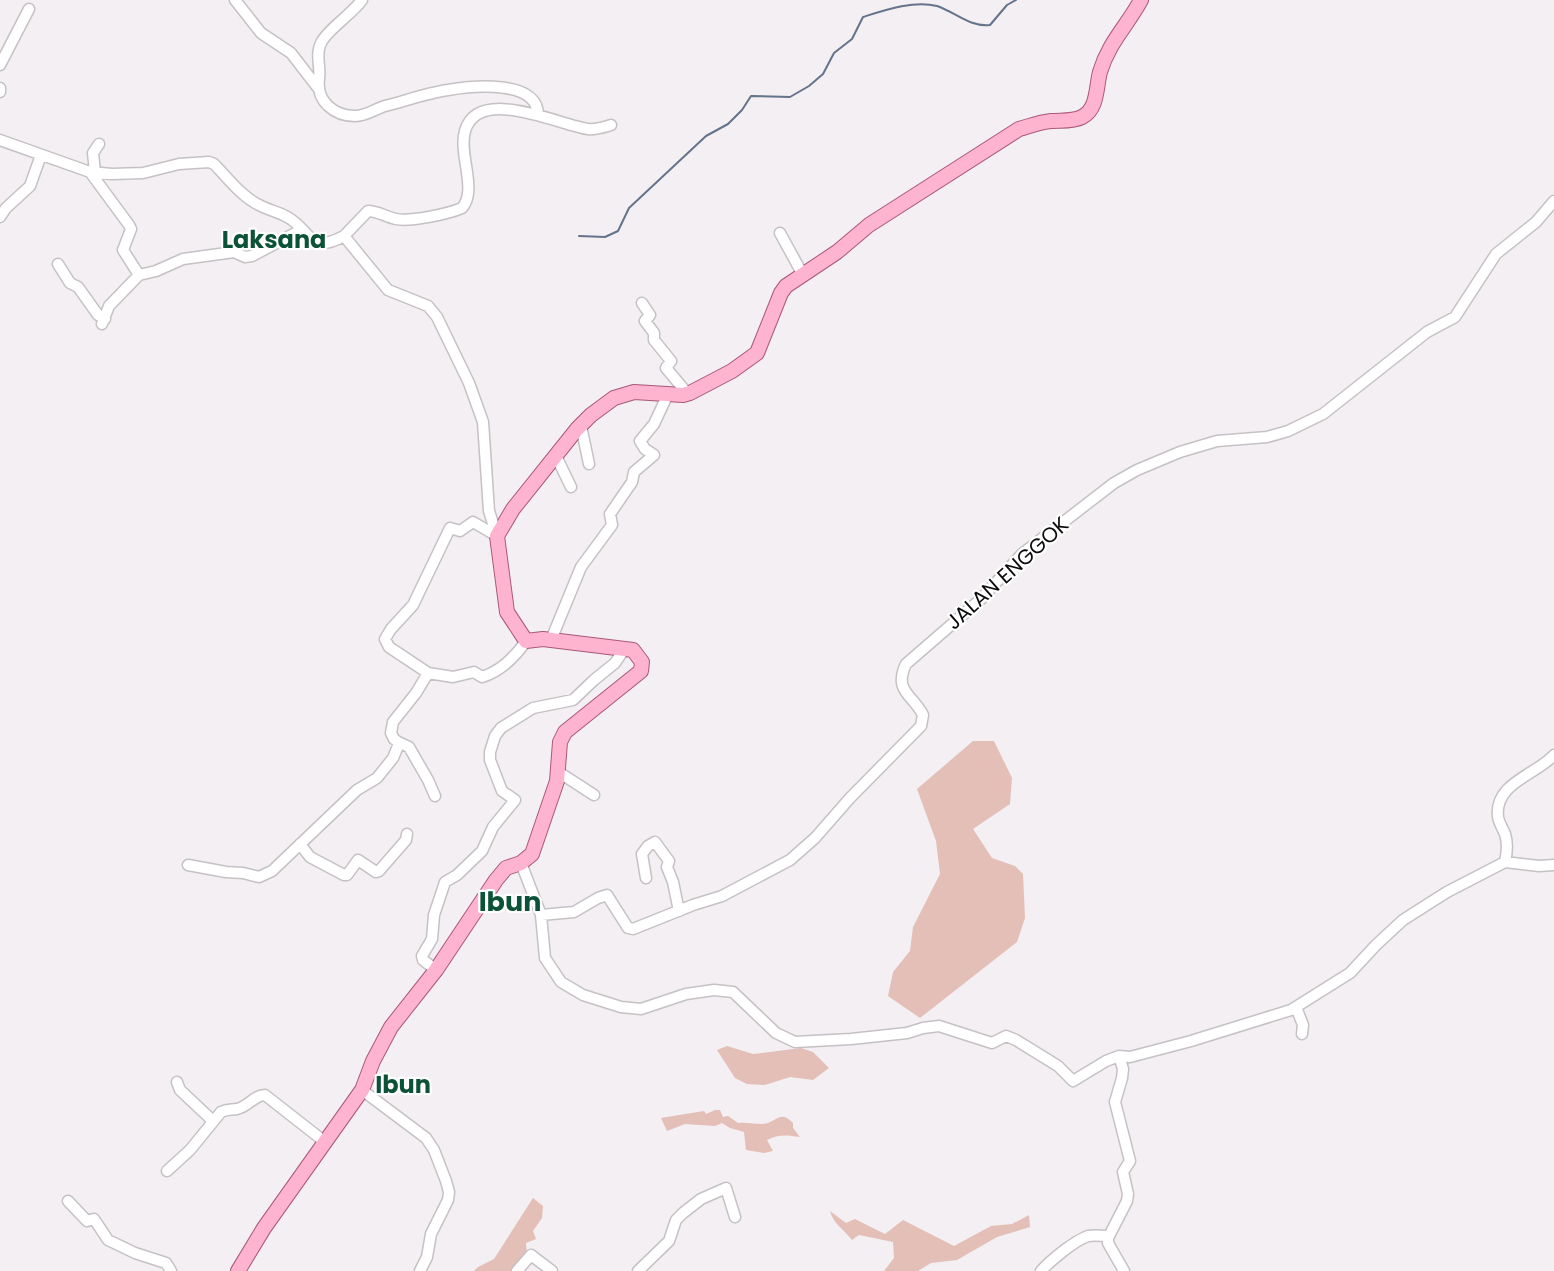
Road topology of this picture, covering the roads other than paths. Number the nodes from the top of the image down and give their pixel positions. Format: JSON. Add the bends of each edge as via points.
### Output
{"nodes":[{"id":1,"x":235,"y":0,"type":"edge"},
{"id":2,"x":362,"y":0,"type":"edge"},
{"id":3,"x":1141,"y":0,"type":"edge"},
{"id":4,"x":28,"y":9,"type":"dead end"},
{"id":5,"x":0,"y":65,"type":"edge"},
{"id":6,"x":318,"y":88,"type":"junction"},
{"id":7,"x":538,"y":115,"type":"junction"},
{"id":8,"x":611,"y":125,"type":"dead end"},
{"id":9,"x":0,"y":140,"type":"edge"},
{"id":10,"x":99,"y":144,"type":"dead end"},
{"id":11,"x":41,"y":155,"type":"junction"},
{"id":12,"x":92,"y":172,"type":"junction"},
{"id":13,"x":1554,"y":201,"type":"edge"},
{"id":14,"x":2,"y":209,"type":"edge"},
{"id":15,"x":301,"y":230,"type":"junction"},
{"id":16,"x":780,"y":233,"type":"dead end"},
{"id":17,"x":344,"y":236,"type":"junction"},
{"id":18,"x":58,"y":264,"type":"dead end"},
{"id":19,"x":139,"y":275,"type":"junction"},
{"id":20,"x":803,"y":275,"type":"junction"},
{"id":21,"x":642,"y":303,"type":"dead end"},
{"id":22,"x":687,"y":393,"type":"junction"},
{"id":23,"x":668,"y":394,"type":"junction"},
{"id":24,"x":581,"y":426,"type":"junction"},
{"id":25,"x":556,"y":456,"type":"junction"},
{"id":26,"x":589,"y":464,"type":"dead end"},
{"id":27,"x":571,"y":487,"type":"dead end"},
{"id":28,"x":497,"y":536,"type":"junction"},
{"id":29,"x":551,"y":640,"type":"junction"},
{"id":30,"x":526,"y":641,"type":"junction"},
{"id":31,"x":625,"y":648,"type":"junction"},
{"id":32,"x":428,"y":673,"type":"junction"},
{"id":33,"x":398,"y":742,"type":"junction"},
{"id":34,"x":1554,"y":755,"type":"edge"},
{"id":35,"x":558,"y":771,"type":"junction"},
{"id":36,"x":594,"y":795,"type":"dead end"},
{"id":37,"x":435,"y":796,"type":"dead end"},
{"id":38,"x":407,"y":834,"type":"dead end"},
{"id":39,"x":300,"y":844,"type":"junction"},
{"id":40,"x":1505,"y":862,"type":"junction"},
{"id":41,"x":521,"y":863,"type":"junction"},
{"id":42,"x":188,"y":865,"type":"dead end"},
{"id":43,"x":1554,"y":865,"type":"edge"},
{"id":44,"x":646,"y":878,"type":"dead end"},
{"id":45,"x":679,"y":911,"type":"junction"},
{"id":46,"x":541,"y":915,"type":"junction"},
{"id":47,"x":436,"y":970,"type":"junction"},
{"id":48,"x":1296,"y":1007,"type":"junction"},
{"id":49,"x":1302,"y":1034,"type":"dead end"},
{"id":50,"x":1119,"y":1056,"type":"junction"},
{"id":51,"x":177,"y":1082,"type":"dead end"},
{"id":52,"x":362,"y":1090,"type":"junction"},
{"id":53,"x":213,"y":1121,"type":"junction"},
{"id":54,"x":325,"y":1142,"type":"junction"},
{"id":55,"x":167,"y":1171,"type":"dead end"},
{"id":56,"x":68,"y":1201,"type":"dead end"},
{"id":57,"x":735,"y":1217,"type":"dead end"},
{"id":58,"x":1108,"y":1236,"type":"junction"},
{"id":59,"x":240,"y":1270,"type":"edge"},
{"id":60,"x":171,"y":1271,"type":"edge"},
{"id":61,"x":420,"y":1271,"type":"edge"},
{"id":62,"x":517,"y":1271,"type":"edge"},
{"id":63,"x":552,"y":1271,"type":"edge"},
{"id":64,"x":638,"y":1271,"type":"edge"},
{"id":65,"x":1041,"y":1271,"type":"edge"},
{"id":66,"x":1124,"y":1271,"type":"edge"}],
"edges":[{"from":1,"to":6,"type":"street","via":[[261,33],[291,53]]},
{"from":2,"to":6,"type":"street","via":[[320,44]]},
{"from":3,"to":20,"type":"main road","via":[[1109,49],[1095,102],[1083,117],[1019,129],[869,225]]},
{"from":4,"to":5,"type":"street"},
{"from":6,"to":7,"type":"street","via":[[328,106],[354,116],[445,90],[515,88],[530,96]]},
{"from":7,"to":8,"type":"street","via":[[590,129]]},
{"from":7,"to":17,"type":"street","via":[[496,108],[469,122],[463,142],[468,196],[462,208],[410,221],[368,212]]},
{"from":9,"to":11,"type":"street"},
{"from":10,"to":12,"type":"street","via":[[93,153]]},
{"from":11,"to":12,"type":"street"},
{"from":11,"to":14,"type":"street","via":[[30,186]]},
{"from":12,"to":15,"type":"street","via":[[143,172],[209,162],[251,200],[288,217]]},
{"from":12,"to":19,"type":"street","via":[[131,229],[123,250]]},
{"from":13,"to":45,"type":"street","name":"JALAN ENGGOK","via":[[1536,222],[1496,254],[1455,317],[1427,332],[1323,414],[1288,431],[1253,440],[1217,441],[1137,470],[1114,483],[1022,554],[981,599],[906,664],[902,687],[923,715],[921,726],[815,838],[776,869],[722,897]]},
{"from":15,"to":17,"type":"street","via":[[316,242],[332,242]]},
{"from":15,"to":19,"type":"street","via":[[252,256],[234,252],[183,259]]},
{"from":16,"to":20,"type":"street"},
{"from":17,"to":28,"type":"street","via":[[388,290],[423,304],[437,317],[483,422],[489,511]]},
{"from":18,"to":19,"type":"street","via":[[103,321],[109,306]]},
{"from":20,"to":22,"type":"main road","via":[[781,293],[757,353],[732,371]]},
{"from":21,"to":22,"type":"street","via":[[651,316],[645,321],[654,340],[671,361],[666,368]]},
{"from":22,"to":23,"type":"main road"},
{"from":23,"to":24,"type":"main road","via":[[626,393],[601,407]]},
{"from":23,"to":29,"type":"street","via":[[652,427],[640,441],[654,455],[634,472],[632,482],[610,514],[612,525],[581,567]]},
{"from":24,"to":25,"type":"main road"},
{"from":24,"to":26,"type":"street"},
{"from":25,"to":27,"type":"street"},
{"from":25,"to":28,"type":"main road","via":[[513,509]]},
{"from":28,"to":30,"type":"main road","via":[[507,612]]},
{"from":28,"to":32,"type":"street","via":[[473,522],[460,531],[450,528],[413,604],[385,639],[389,647]]},
{"from":29,"to":30,"type":"main road"},
{"from":29,"to":31,"type":"main road"},
{"from":30,"to":32,"type":"street","via":[[505,665],[482,677],[474,672],[453,677]]},
{"from":31,"to":35,"type":"main road","via":[[640,657],[641,671],[565,732],[560,742]]},
{"from":31,"to":47,"type":"street","via":[[615,663],[573,700],[533,708],[495,736],[490,760],[502,791],[515,800],[493,827],[482,851],[443,886],[432,939],[422,957]]},
{"from":32,"to":33,"type":"street","via":[[393,722],[391,733]]},
{"from":33,"to":37,"type":"street","via":[[409,747]]},
{"from":33,"to":39,"type":"street","via":[[393,758],[377,778],[357,789]]},
{"from":34,"to":40,"type":"street","via":[[1506,790],[1501,800],[1498,817],[1507,841]]},
{"from":35,"to":36,"type":"street"},
{"from":35,"to":41,"type":"main road","via":[[532,854]]},
{"from":38,"to":39,"type":"street","via":[[379,871],[358,860],[347,875],[310,857]]},
{"from":39,"to":42,"type":"street","via":[[272,871],[259,877]]},
{"from":40,"to":43,"type":"street"},
{"from":40,"to":48,"type":"street","via":[[1403,920],[1350,973]]},
{"from":41,"to":46,"type":"street"},
{"from":41,"to":47,"type":"main road","via":[[506,868],[496,880]]},
{"from":44,"to":45,"type":"street","via":[[642,854],[655,843],[669,861],[667,867]]},
{"from":45,"to":46,"type":"street","name":"JALAN ENGGOK","via":[[630,929],[607,895],[574,912]]},
{"from":46,"to":50,"type":"street","via":[[544,958],[561,982],[583,995],[621,1007],[641,1008],[704,991],[733,992],[776,1033],[795,1042],[903,1034],[939,1026],[992,1042],[1006,1036],[1058,1066],[1073,1081]]},
{"from":47,"to":52,"type":"main road","via":[[391,1028]]},
{"from":48,"to":49,"type":"street"},
{"from":48,"to":50,"type":"street","via":[[1191,1041],[1130,1057]]},
{"from":50,"to":58,"type":"street","via":[[1122,1078],[1115,1102],[1130,1161],[1123,1172],[1128,1194]]},
{"from":51,"to":53,"type":"street","via":[[180,1090]]},
{"from":52,"to":54,"type":"main road"},
{"from":52,"to":61,"type":"street","via":[[426,1138],[446,1181],[448,1200],[431,1234]]},
{"from":53,"to":54,"type":"street","via":[[225,1110],[237,1109],[262,1095]]},
{"from":53,"to":55,"type":"street"},
{"from":54,"to":59,"type":"main road","via":[[264,1228]]},
{"from":56,"to":60,"type":"street","via":[[87,1221],[94,1219],[108,1240],[166,1263]]},
{"from":57,"to":64,"type":"street","via":[[726,1188],[701,1199],[676,1220],[669,1241]]},
{"from":58,"to":65,"type":"street","via":[[1084,1239]]},
{"from":58,"to":66,"type":"street"},
{"from":62,"to":63,"type":"street","via":[[531,1255]]}]}
